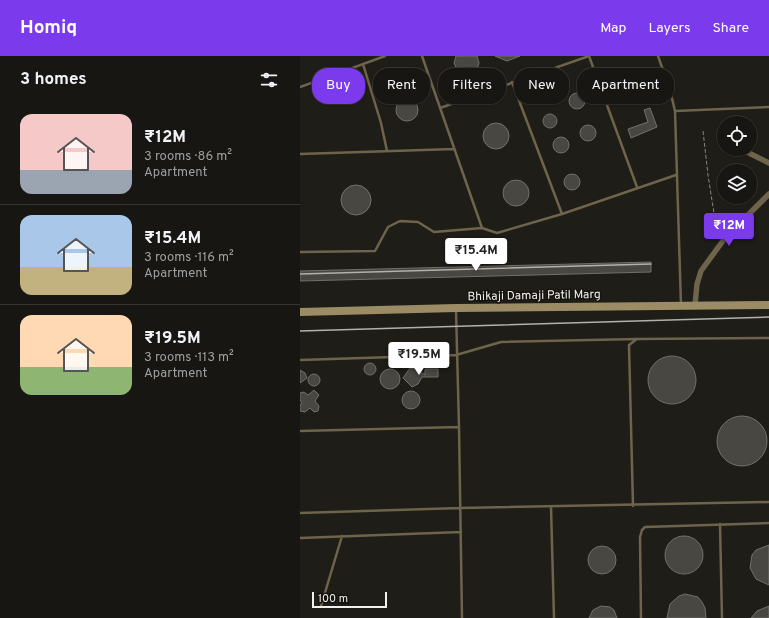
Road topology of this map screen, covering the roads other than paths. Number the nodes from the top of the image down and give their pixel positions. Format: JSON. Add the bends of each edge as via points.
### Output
{"nodes":[{"id":1,"x":385,"y":56,"type":"edge"},
{"id":2,"x":422,"y":56,"type":"edge"},
{"id":3,"x":589,"y":56,"type":"edge"},
{"id":4,"x":658,"y":56,"type":"edge"},
{"id":5,"x":363,"y":64,"type":"junction"},
{"id":6,"x":512,"y":82,"type":"junction"},
{"id":7,"x":300,"y":87,"type":"edge"},
{"id":8,"x":769,"y":107,"type":"edge"},
{"id":9,"x":440,"y":108,"type":"junction"},
{"id":10,"x":675,"y":112,"type":"junction"},
{"id":11,"x":454,"y":149,"type":"junction"},
{"id":12,"x":387,"y":151,"type":"junction"},
{"id":13,"x":300,"y":154,"type":"edge"},
{"id":14,"x":755,"y":156,"type":"edge"},
{"id":15,"x":769,"y":163,"type":"edge"},
{"id":16,"x":676,"y":175,"type":"junction"},
{"id":17,"x":637,"y":187,"type":"junction"},
{"id":18,"x":769,"y":194,"type":"edge"},
{"id":19,"x":562,"y":214,"type":"junction"},
{"id":20,"x":482,"y":228,"type":"junction"},
{"id":21,"x":300,"y":252,"type":"edge"},
{"id":22,"x":681,"y":305,"type":"junction"},
{"id":23,"x":695,"y":305,"type":"junction"},
{"id":24,"x":769,"y":305,"type":"edge"},
{"id":25,"x":456,"y":308,"type":"junction"},
{"id":26,"x":300,"y":312,"type":"edge"},
{"id":27,"x":769,"y":338,"type":"edge"},
{"id":28,"x":637,"y":339,"type":"junction"},
{"id":29,"x":456,"y":355,"type":"junction"},
{"id":30,"x":300,"y":360,"type":"edge"},
{"id":31,"x":459,"y":427,"type":"junction"},
{"id":32,"x":300,"y":431,"type":"edge"},
{"id":33,"x":769,"y":502,"type":"edge"},
{"id":34,"x":633,"y":506,"type":"junction"},
{"id":35,"x":551,"y":507,"type":"junction"},
{"id":36,"x":460,"y":508,"type":"junction"},
{"id":37,"x":300,"y":513,"type":"edge"},
{"id":38,"x":769,"y":523,"type":"edge"},
{"id":39,"x":720,"y":524,"type":"junction"},
{"id":40,"x":461,"y":532,"type":"junction"},
{"id":41,"x":342,"y":536,"type":"junction"},
{"id":42,"x":300,"y":538,"type":"edge"},
{"id":43,"x":321,"y":606,"type":"dead end"},
{"id":44,"x":462,"y":618,"type":"edge"},
{"id":45,"x":554,"y":618,"type":"edge"},
{"id":46,"x":642,"y":618,"type":"edge"},
{"id":47,"x":722,"y":618,"type":"edge"}],
"edges":[{"from":1,"to":5,"type":"lane"},
{"from":2,"to":9,"type":"lane"},
{"from":3,"to":6,"type":"lane"},
{"from":3,"to":17,"type":"lane"},
{"from":4,"to":10,"type":"lane"},
{"from":5,"to":7,"type":"lane"},
{"from":5,"to":12,"type":"lane"},
{"from":6,"to":9,"type":"lane"},
{"from":6,"to":19,"type":"lane"},
{"from":8,"to":10,"type":"lane"},
{"from":9,"to":11,"type":"lane"},
{"from":10,"to":16,"type":"lane"},
{"from":11,"to":12,"type":"lane"},
{"from":11,"to":20,"type":"lane"},
{"from":12,"to":13,"type":"lane"},
{"from":14,"to":15,"type":"street"},
{"from":16,"to":17,"type":"lane"},
{"from":16,"to":22,"type":"lane"},
{"from":17,"to":19,"type":"lane"},
{"from":18,"to":23,"type":"street","via":[[734,228],[701,271]]},
{"from":19,"to":20,"type":"lane","via":[[497,233]]},
{"from":20,"to":21,"type":"lane","via":[[434,232],[418,222],[400,221],[388,226],[375,251]]},
{"from":22,"to":23,"type":"street","name":"Bhikaji Damaji Patil Marg"},
{"from":22,"to":25,"type":"street","name":"Bhikaji Damaji Patil Marg"},
{"from":23,"to":24,"type":"street","name":"Bhikaji Damaji Patil Marg"},
{"from":25,"to":26,"type":"street","name":"Bhikaji Damaji Patil Marg"},
{"from":25,"to":29,"type":"lane"},
{"from":27,"to":28,"type":"lane"},
{"from":28,"to":29,"type":"lane","via":[[501,342]]},
{"from":28,"to":34,"type":"lane","via":[[629,345]]},
{"from":29,"to":30,"type":"lane"},
{"from":29,"to":31,"type":"lane"},
{"from":31,"to":32,"type":"lane"},
{"from":31,"to":36,"type":"lane"},
{"from":33,"to":34,"type":"lane"},
{"from":34,"to":35,"type":"lane"},
{"from":35,"to":36,"type":"lane"},
{"from":35,"to":45,"type":"lane"},
{"from":36,"to":37,"type":"lane"},
{"from":36,"to":40,"type":"lane"},
{"from":38,"to":39,"type":"lane"},
{"from":39,"to":46,"type":"lane","via":[[645,527],[642,530]]},
{"from":39,"to":47,"type":"lane"},
{"from":40,"to":41,"type":"lane"},
{"from":40,"to":44,"type":"lane"},
{"from":41,"to":42,"type":"lane"},
{"from":41,"to":43,"type":"lane"}]}
